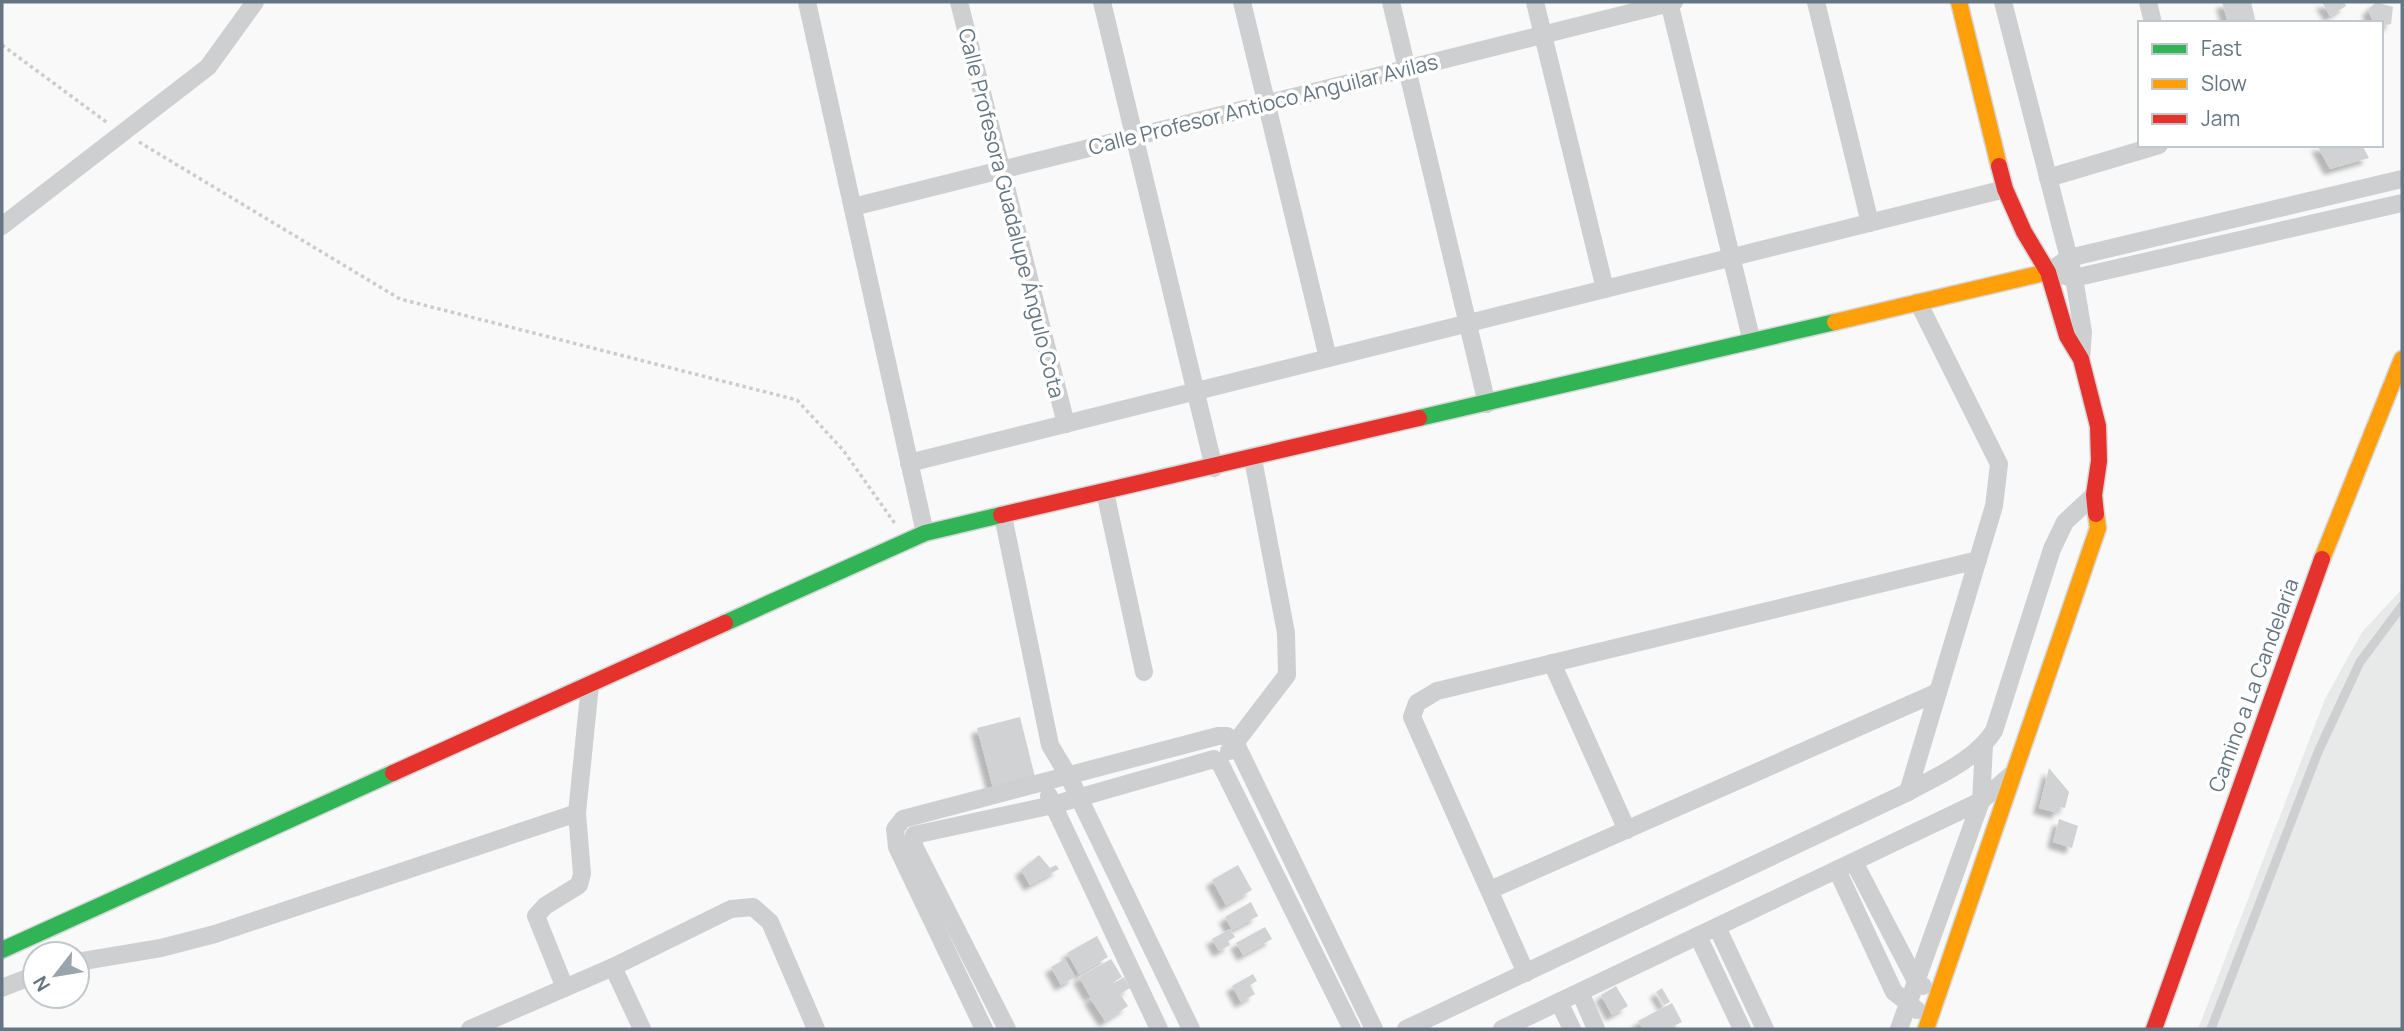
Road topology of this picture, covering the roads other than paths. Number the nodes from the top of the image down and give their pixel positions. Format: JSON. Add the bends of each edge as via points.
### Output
{"nodes":[{"id":1,"x":255,"y":2,"type":"edge"},
{"id":2,"x":807,"y":2,"type":"edge"},
{"id":3,"x":959,"y":2,"type":"edge"},
{"id":4,"x":1102,"y":2,"type":"edge"},
{"id":5,"x":1242,"y":2,"type":"edge"},
{"id":6,"x":1391,"y":2,"type":"edge"},
{"id":7,"x":1535,"y":2,"type":"edge"},
{"id":8,"x":1671,"y":2,"type":"edge"},
{"id":9,"x":1816,"y":2,"type":"edge"},
{"id":10,"x":1959,"y":2,"type":"edge"},
{"id":11,"x":2003,"y":2,"type":"edge"},
{"id":12,"x":2148,"y":2,"type":"edge"},
{"id":13,"x":2153,"y":21,"type":"edge"},
{"id":14,"x":1543,"y":34,"type":"junction"},
{"id":15,"x":1407,"y":68,"type":"junction"},
{"id":16,"x":1267,"y":103,"type":"junction"},
{"id":17,"x":1134,"y":136,"type":"junction"},
{"id":18,"x":2153,"y":147,"type":"edge"},
{"id":19,"x":1002,"y":169,"type":"junction"},
{"id":20,"x":2048,"y":178,"type":"junction"},
{"id":21,"x":2402,"y":180,"type":"edge"},
{"id":22,"x":2005,"y":189,"type":"junction"},
{"id":23,"x":2402,"y":203,"type":"edge"},
{"id":24,"x":853,"y":207,"type":"junction"},
{"id":25,"x":1870,"y":223,"type":"junction"},
{"id":26,"x":2,"y":226,"type":"edge"},
{"id":27,"x":1731,"y":257,"type":"junction"},
{"id":28,"x":2069,"y":258,"type":"junction"},
{"id":29,"x":2048,"y":272,"type":"junction"},
{"id":30,"x":2074,"y":278,"type":"junction"},
{"id":31,"x":1605,"y":289,"type":"junction"},
{"id":32,"x":1918,"y":302,"type":"junction"},
{"id":33,"x":1468,"y":323,"type":"junction"},
{"id":34,"x":1752,"y":342,"type":"junction"},
{"id":35,"x":1328,"y":358,"type":"junction"},
{"id":36,"x":2081,"y":359,"type":"junction"},
{"id":37,"x":2402,"y":359,"type":"edge"},
{"id":38,"x":1196,"y":391,"type":"junction"},
{"id":39,"x":1487,"y":404,"type":"junction"},
{"id":40,"x":1066,"y":424,"type":"junction"},
{"id":41,"x":1253,"y":459,"type":"junction"},
{"id":42,"x":909,"y":463,"type":"junction"},
{"id":43,"x":1214,"y":468,"type":"junction"},
{"id":44,"x":1105,"y":492,"type":"junction"},
{"id":45,"x":2094,"y":495,"type":"junction"},
{"id":46,"x":1003,"y":516,"type":"junction"},
{"id":47,"x":925,"y":533,"type":"junction"},
{"id":48,"x":1978,"y":561,"type":"junction"},
{"id":49,"x":2402,"y":606,"type":"edge"},
{"id":50,"x":1552,"y":663,"type":"junction"},
{"id":51,"x":1144,"y":672,"type":"dead end"},
{"id":52,"x":590,"y":685,"type":"junction"},
{"id":53,"x":1938,"y":692,"type":"junction"},
{"id":54,"x":1235,"y":742,"type":"junction"},
{"id":55,"x":1984,"y":746,"type":"junction"},
{"id":56,"x":1221,"y":765,"type":"junction"},
{"id":57,"x":2011,"y":775,"type":"junction"},
{"id":58,"x":1069,"y":776,"type":"junction"},
{"id":59,"x":1044,"y":783,"type":"junction"},
{"id":60,"x":1908,"y":792,"type":"junction"},
{"id":61,"x":1077,"y":797,"type":"junction"},
{"id":62,"x":1981,"y":801,"type":"junction"},
{"id":63,"x":1053,"y":805,"type":"junction"},
{"id":64,"x":577,"y":813,"type":"junction"},
{"id":65,"x":1627,"y":830,"type":"junction"},
{"id":66,"x":1854,"y":862,"type":"junction"},
{"id":67,"x":1837,"y":870,"type":"junction"},
{"id":68,"x":1490,"y":890,"type":"junction"},
{"id":69,"x":1717,"y":927,"type":"junction"},
{"id":70,"x":1698,"y":936,"type":"junction"},
{"id":71,"x":2,"y":950,"type":"edge"},
{"id":72,"x":91,"y":960,"type":"edge"},
{"id":73,"x":612,"y":967,"type":"junction"},
{"id":74,"x":1526,"y":973,"type":"junction"},
{"id":75,"x":21,"y":981,"type":"edge"},
{"id":76,"x":1917,"y":983,"type":"junction"},
{"id":77,"x":2,"y":988,"type":"edge"},
{"id":78,"x":565,"y":988,"type":"junction"},
{"id":79,"x":1580,"y":992,"type":"junction"},
{"id":80,"x":1938,"y":994,"type":"junction"},
{"id":81,"x":1559,"y":1002,"type":"junction"},
{"id":82,"x":1908,"y":1005,"type":"junction"},
{"id":83,"x":1928,"y":1023,"type":"edge"},
{"id":84,"x":470,"y":1029,"type":"edge"},
{"id":85,"x":642,"y":1029,"type":"edge"},
{"id":86,"x":816,"y":1029,"type":"edge"},
{"id":87,"x":984,"y":1029,"type":"edge"},
{"id":88,"x":1007,"y":1029,"type":"edge"},
{"id":89,"x":1159,"y":1029,"type":"edge"},
{"id":90,"x":1191,"y":1029,"type":"edge"},
{"id":91,"x":1352,"y":1029,"type":"edge"},
{"id":92,"x":1374,"y":1029,"type":"edge"},
{"id":93,"x":1406,"y":1029,"type":"edge"},
{"id":94,"x":1502,"y":1029,"type":"edge"},
{"id":95,"x":1572,"y":1029,"type":"edge"},
{"id":96,"x":1596,"y":1029,"type":"edge"},
{"id":97,"x":1742,"y":1029,"type":"edge"},
{"id":98,"x":1765,"y":1029,"type":"edge"},
{"id":99,"x":1899,"y":1029,"type":"edge"},
{"id":100,"x":2154,"y":1029,"type":"edge"},
{"id":101,"x":2211,"y":1029,"type":"edge"}],
"edges":[{"from":1,"to":26,"type":"street","via":[[208,67]]},
{"from":2,"to":24,"type":"street"},
{"from":3,"to":19,"type":"street","name":"Calle Profesora Guadalupe Ángulo Cota"},
{"from":4,"to":17,"type":"street"},
{"from":5,"to":16,"type":"street"},
{"from":6,"to":15,"type":"street"},
{"from":7,"to":14,"type":"street"},
{"from":8,"to":14,"type":"street","name":"Calle Profesor Antioco Anguilar Avilas"},
{"from":8,"to":27,"type":"street"},
{"from":9,"to":25,"type":"street"},
{"from":10,"to":22,"type":"street"},
{"from":11,"to":20,"type":"street"},
{"from":12,"to":13,"type":"street"},
{"from":14,"to":15,"type":"street","name":"Calle Profesor Antioco Anguilar Avilas"},
{"from":14,"to":31,"type":"street"},
{"from":15,"to":16,"type":"street","name":"Calle Profesor Antioco Anguilar Avilas"},
{"from":15,"to":33,"type":"street"},
{"from":16,"to":17,"type":"street","name":"Calle Profesor Antioco Anguilar Avilas"},
{"from":16,"to":35,"type":"street"},
{"from":17,"to":19,"type":"street","name":"Calle Profesor Antioco Anguilar Avilas"},
{"from":17,"to":38,"type":"street"},
{"from":18,"to":20,"type":"street"},
{"from":19,"to":24,"type":"street","name":"Calle Profesor Antioco Anguilar Avilas"},
{"from":19,"to":40,"type":"street","name":"Calle Profesora Guadalupe Ángulo Cota"},
{"from":20,"to":28,"type":"street"},
{"from":21,"to":28,"type":"street"},
{"from":22,"to":25,"type":"street"},
{"from":22,"to":29,"type":"street"},
{"from":23,"to":30,"type":"street"},
{"from":24,"to":42,"type":"street"},
{"from":25,"to":27,"type":"street"},
{"from":27,"to":31,"type":"street"},
{"from":27,"to":34,"type":"street"},
{"from":28,"to":29,"type":"street"},
{"from":28,"to":30,"type":"street"},
{"from":29,"to":30,"type":"street"},
{"from":29,"to":32,"type":"street"},
{"from":29,"to":36,"type":"street","via":[[2067,336]]},
{"from":30,"to":36,"type":"street","via":[[2083,332]]},
{"from":31,"to":33,"type":"street"},
{"from":32,"to":34,"type":"street"},
{"from":32,"to":48,"type":"street","via":[[1998,464],[1994,506]]},
{"from":33,"to":35,"type":"street"},
{"from":33,"to":39,"type":"street"},
{"from":34,"to":39,"type":"street"},
{"from":35,"to":38,"type":"street"},
{"from":36,"to":45,"type":"street","via":[[2098,426]]},
{"from":37,"to":100,"type":"street","name":"Camino a La Candelaria","via":[[2308,593]]},
{"from":38,"to":40,"type":"street"},
{"from":38,"to":43,"type":"street"},
{"from":39,"to":41,"type":"street"},
{"from":40,"to":42,"type":"street"},
{"from":41,"to":43,"type":"street"},
{"from":41,"to":54,"type":"street","via":[[1286,633],[1287,675]]},
{"from":42,"to":47,"type":"street"},
{"from":43,"to":44,"type":"street"},
{"from":44,"to":46,"type":"street"},
{"from":44,"to":51,"type":"street"},
{"from":45,"to":55,"type":"street","via":[[2065,522],[2052,549],[1998,719]]},
{"from":45,"to":57,"type":"street","via":[[2098,528],[2027,742]]},
{"from":46,"to":47,"type":"street"},
{"from":46,"to":58,"type":"street","via":[[1050,745]]},
{"from":47,"to":52,"type":"street"},
{"from":48,"to":50,"type":"street"},
{"from":48,"to":53,"type":"street"},
{"from":49,"to":101,"type":"lane","via":[[2360,662],[2318,751]]},
{"from":50,"to":65,"type":"street"},
{"from":50,"to":68,"type":"street","via":[[1437,691],[1418,703],[1412,717]]},
{"from":52,"to":64,"type":"street"},
{"from":52,"to":71,"type":"street"},
{"from":53,"to":60,"type":"street"},
{"from":53,"to":65,"type":"street"},
{"from":54,"to":56,"type":"street"},
{"from":54,"to":58,"type":"street","via":[[1218,736]]},
{"from":54,"to":92,"type":"street"},
{"from":55,"to":60,"type":"street"},
{"from":55,"to":62,"type":"street"},
{"from":56,"to":61,"type":"street","via":[[1202,761]]},
{"from":56,"to":91,"type":"street"},
{"from":57,"to":62,"type":"street"},
{"from":57,"to":80,"type":"street"},
{"from":58,"to":59,"type":"street"},
{"from":58,"to":61,"type":"street"},
{"from":59,"to":63,"type":"street"},
{"from":59,"to":87,"type":"street","via":[[919,812],[903,819],[895,829],[897,847]]},
{"from":60,"to":74,"type":"street"},
{"from":61,"to":63,"type":"street"},
{"from":61,"to":90,"type":"street"},
{"from":62,"to":66,"type":"street"},
{"from":62,"to":76,"type":"street"},
{"from":63,"to":88,"type":"street","via":[[914,835],[914,846]]},
{"from":63,"to":89,"type":"street"},
{"from":64,"to":72,"type":"street","via":[[215,934]]},
{"from":64,"to":78,"type":"street","via":[[579,885],[536,916]]},
{"from":65,"to":68,"type":"street"},
{"from":66,"to":67,"type":"street"},
{"from":66,"to":76,"type":"street"},
{"from":67,"to":69,"type":"street"},
{"from":67,"to":82,"type":"street","via":[[1886,978]]},
{"from":68,"to":74,"type":"street"},
{"from":69,"to":70,"type":"street"},
{"from":69,"to":98,"type":"street"},
{"from":70,"to":79,"type":"street"},
{"from":70,"to":97,"type":"street"},
{"from":73,"to":78,"type":"street"},
{"from":73,"to":85,"type":"street"},
{"from":73,"to":86,"type":"street","via":[[731,908],[753,907],[770,922]]},
{"from":74,"to":93,"type":"street"},
{"from":75,"to":77,"type":"street"},
{"from":76,"to":80,"type":"street"},
{"from":76,"to":82,"type":"street"},
{"from":78,"to":84,"type":"street"},
{"from":79,"to":81,"type":"street"},
{"from":79,"to":96,"type":"street"},
{"from":80,"to":83,"type":"street"},
{"from":81,"to":94,"type":"street"},
{"from":81,"to":95,"type":"street"},
{"from":82,"to":83,"type":"street"},
{"from":82,"to":99,"type":"street"}]}
